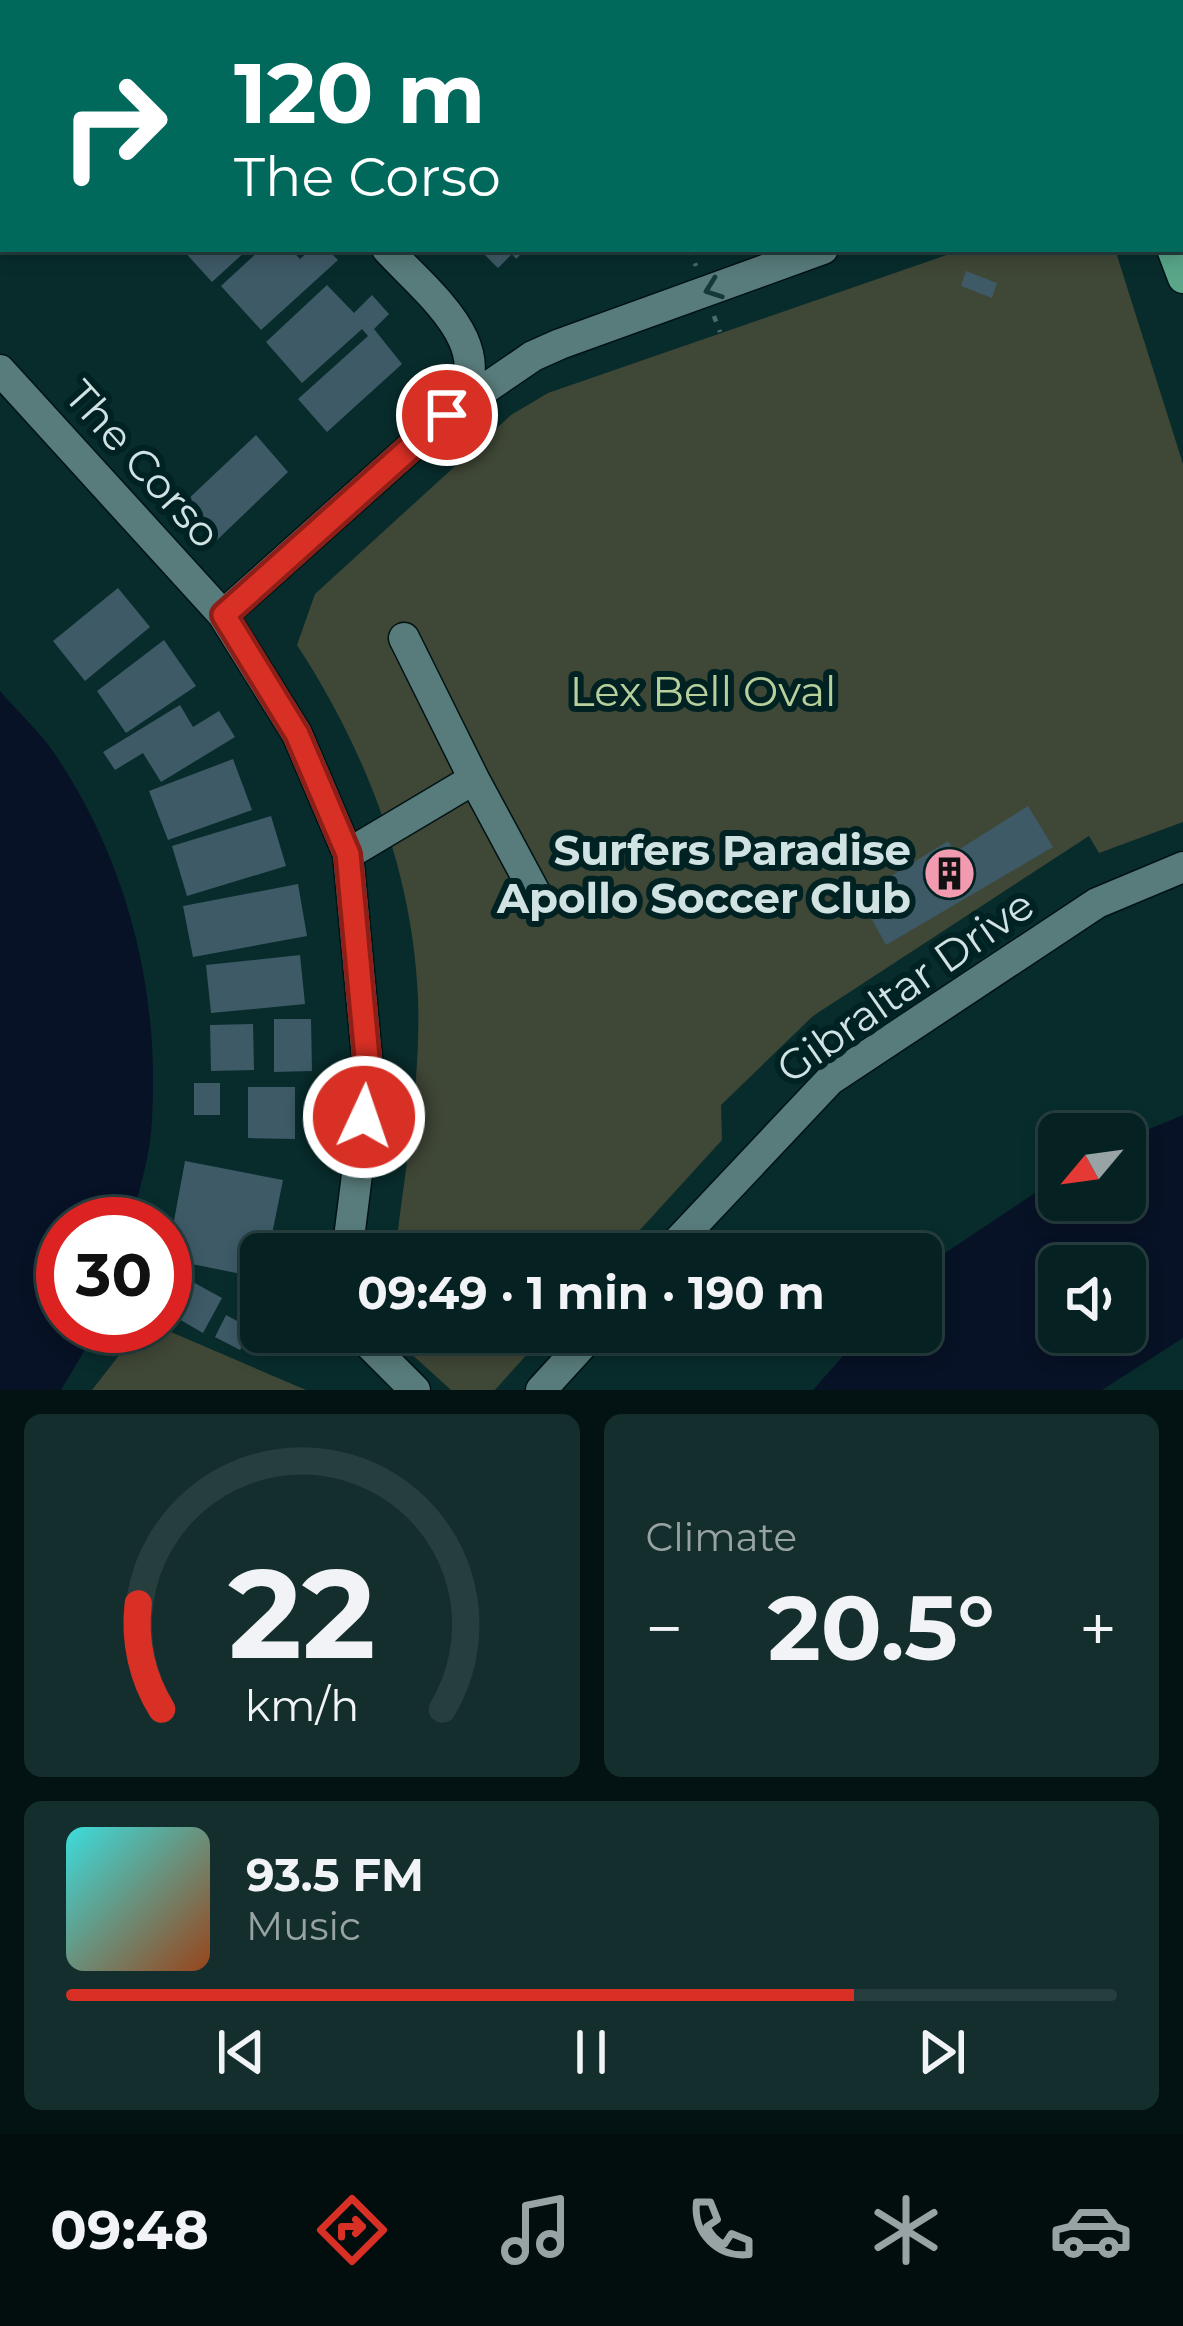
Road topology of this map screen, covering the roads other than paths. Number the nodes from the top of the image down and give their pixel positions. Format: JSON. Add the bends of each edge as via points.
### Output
{"nodes":[{"id":1,"x":390,"y":252,"type":"edge"},
{"id":2,"x":816,"y":252,"type":"edge"},
{"id":3,"x":0,"y":370,"type":"edge"},
{"id":4,"x":447,"y":415,"type":"junction"},
{"id":5,"x":224,"y":615,"type":"junction"},
{"id":6,"x":404,"y":638,"type":"dead end"},
{"id":7,"x":474,"y":779,"type":"junction"},
{"id":8,"x":348,"y":854,"type":"junction"},
{"id":9,"x":1178,"y":872,"type":"edge"},
{"id":10,"x":537,"y":896,"type":"dead end"},
{"id":11,"x":350,"y":1233,"type":"edge"},
{"id":12,"x":686,"y":1233,"type":"edge"},
{"id":13,"x":378,"y":1353,"type":"edge"},
{"id":14,"x":575,"y":1353,"type":"edge"},
{"id":15,"x":415,"y":1390,"type":"edge"},
{"id":16,"x":541,"y":1390,"type":"edge"}],
"edges":[{"from":1,"to":4,"type":"street","via":[[464,339],[469,386]]},
{"from":2,"to":4,"type":"street","name":"The Corso","one_way":true,"via":[[547,349]]},
{"from":3,"to":5,"type":"street","name":"The Corso"},
{"from":4,"to":5,"type":"street","name":"The Corso"},
{"from":5,"to":8,"type":"street","name":"The Corso","via":[[297,734]]},
{"from":6,"to":7,"type":"street"},
{"from":7,"to":8,"type":"street"},
{"from":7,"to":10,"type":"street"},
{"from":8,"to":11,"type":"street","name":"The Corso","via":[[369,1079]]},
{"from":9,"to":12,"type":"street","name":"Gibraltar Drive","via":[[1097,903],[830,1080]]},
{"from":13,"to":15,"type":"street"},
{"from":14,"to":16,"type":"street"}]}
